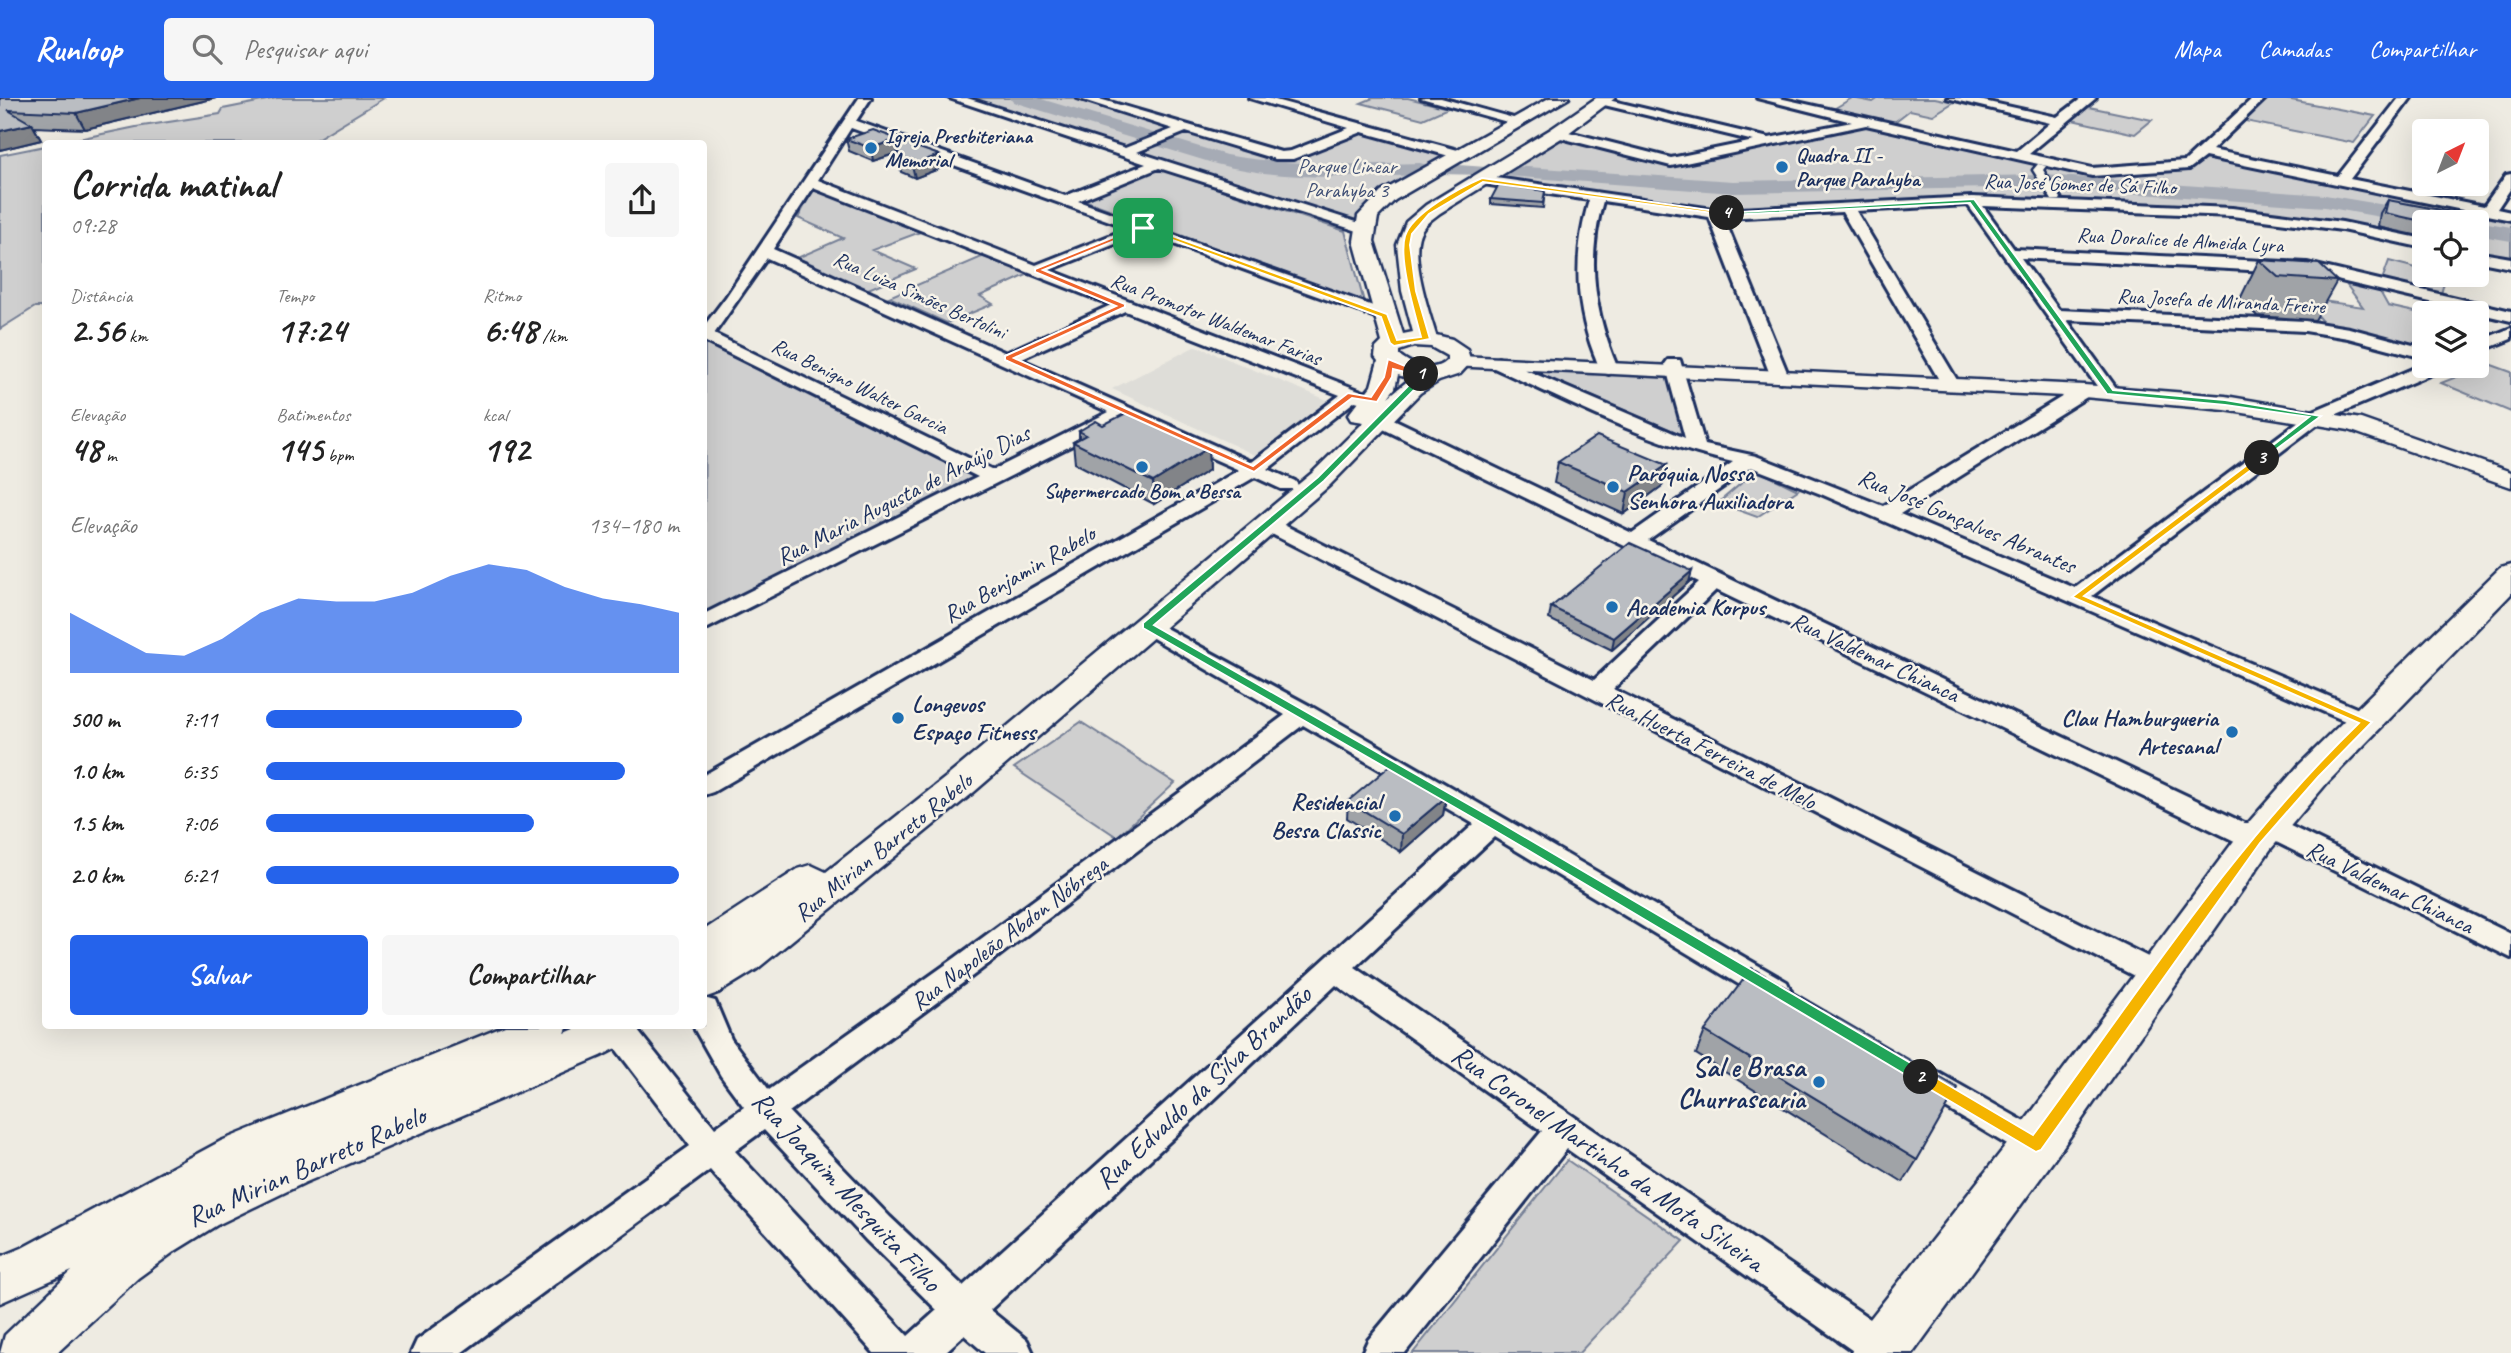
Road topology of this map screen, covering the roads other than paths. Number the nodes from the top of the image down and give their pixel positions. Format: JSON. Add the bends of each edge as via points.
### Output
{"nodes":[{"id":1,"x":865,"y":98,"type":"edge"},
{"id":2,"x":955,"y":98,"type":"edge"},
{"id":3,"x":1083,"y":98,"type":"edge"},
{"id":4,"x":1255,"y":98,"type":"edge"},
{"id":5,"x":1427,"y":98,"type":"edge"},
{"id":6,"x":1561,"y":98,"type":"edge"},
{"id":7,"x":1763,"y":98,"type":"edge"},
{"id":8,"x":1953,"y":98,"type":"edge"},
{"id":9,"x":2090,"y":98,"type":"edge"},
{"id":10,"x":2260,"y":98,"type":"edge"},
{"id":11,"x":2406,"y":98,"type":"edge"},
{"id":12,"x":1606,"y":99,"type":"edge"},
{"id":13,"x":1518,"y":121,"type":"junction"},
{"id":14,"x":2059,"y":121,"type":"junction"},
{"id":15,"x":1869,"y":122,"type":"junction"},
{"id":16,"x":849,"y":123,"type":"junction"},
{"id":17,"x":1360,"y":128,"type":"junction"},
{"id":18,"x":1183,"y":129,"type":"junction"},
{"id":19,"x":1557,"y":133,"type":"junction"},
{"id":20,"x":1771,"y":142,"type":"junction"},
{"id":21,"x":2202,"y":152,"type":"junction"},
{"id":22,"x":1124,"y":153,"type":"junction"},
{"id":23,"x":1460,"y":155,"type":"junction"},
{"id":24,"x":2018,"y":157,"type":"junction"},
{"id":25,"x":1157,"y":164,"type":"junction"},
{"id":26,"x":2042,"y":172,"type":"dead end"},
{"id":27,"x":2511,"y":178,"type":"edge"},
{"id":28,"x":1482,"y":180,"type":"junction"},
{"id":29,"x":2341,"y":181,"type":"junction"},
{"id":30,"x":810,"y":182,"type":"junction"},
{"id":31,"x":2054,"y":193,"type":"dead end"},
{"id":32,"x":1597,"y":197,"type":"junction"},
{"id":33,"x":1065,"y":201,"type":"junction"},
{"id":34,"x":1972,"y":201,"type":"junction"},
{"id":35,"x":1846,"y":207,"type":"junction"},
{"id":36,"x":2483,"y":210,"type":"edge"},
{"id":37,"x":2489,"y":210,"type":"edge"},
{"id":38,"x":2489,"y":211,"type":"edge"},
{"id":39,"x":1715,"y":214,"type":"junction"},
{"id":40,"x":2511,"y":216,"type":"edge"},
{"id":41,"x":1143,"y":228,"type":"junction"},
{"id":42,"x":1364,"y":229,"type":"junction"},
{"id":43,"x":2412,"y":241,"type":"edge"},
{"id":44,"x":764,"y":251,"type":"junction"},
{"id":45,"x":2009,"y":253,"type":"junction"},
{"id":46,"x":2489,"y":259,"type":"edge"},
{"id":47,"x":2511,"y":264,"type":"edge"},
{"id":48,"x":1037,"y":270,"type":"junction"},
{"id":49,"x":1122,"y":306,"type":"junction"},
{"id":50,"x":1384,"y":315,"type":"junction"},
{"id":51,"x":2056,"y":315,"type":"junction"},
{"id":52,"x":2511,"y":316,"type":"edge"},
{"id":53,"x":707,"y":332,"type":"edge"},
{"id":54,"x":2511,"y":334,"type":"edge"},
{"id":55,"x":707,"y":337,"type":"edge"},
{"id":56,"x":1426,"y":339,"type":"junction"},
{"id":57,"x":2489,"y":343,"type":"edge"},
{"id":58,"x":2412,"y":350,"type":"edge"},
{"id":59,"x":1392,"y":352,"type":"junction"},
{"id":60,"x":1008,"y":358,"type":"junction"},
{"id":61,"x":1451,"y":363,"type":"junction"},
{"id":62,"x":1497,"y":363,"type":"junction"},
{"id":63,"x":1607,"y":365,"type":"junction"},
{"id":64,"x":1676,"y":368,"type":"junction"},
{"id":65,"x":1778,"y":373,"type":"junction"},
{"id":66,"x":2412,"y":376,"type":"edge"},
{"id":67,"x":1948,"y":381,"type":"junction"},
{"id":68,"x":2099,"y":389,"type":"junction"},
{"id":69,"x":1368,"y":405,"type":"junction"},
{"id":70,"x":1125,"y":411,"type":"junction"},
{"id":71,"x":2323,"y":413,"type":"junction"},
{"id":72,"x":1697,"y":449,"type":"junction"},
{"id":73,"x":1749,"y":460,"type":"junction"},
{"id":74,"x":1254,"y":470,"type":"junction"},
{"id":75,"x":2511,"y":471,"type":"edge"},
{"id":76,"x":995,"y":478,"type":"junction"},
{"id":77,"x":2511,"y":480,"type":"edge"},
{"id":78,"x":1288,"y":485,"type":"junction"},
{"id":79,"x":1885,"y":514,"type":"junction"},
{"id":80,"x":1267,"y":524,"type":"junction"},
{"id":81,"x":1632,"y":542,"type":"junction"},
{"id":82,"x":2511,"y":575,"type":"edge"},
{"id":83,"x":1713,"y":581,"type":"junction"},
{"id":84,"x":2077,"y":597,"type":"junction"},
{"id":85,"x":707,"y":622,"type":"edge"},
{"id":86,"x":1147,"y":625,"type":"junction"},
{"id":87,"x":1596,"y":691,"type":"junction"},
{"id":88,"x":1303,"y":713,"type":"junction"},
{"id":89,"x":2366,"y":722,"type":"junction"},
{"id":90,"x":707,"y":784,"type":"edge"},
{"id":91,"x":1492,"y":823,"type":"junction"},
{"id":92,"x":2263,"y":834,"type":"junction"},
{"id":93,"x":2511,"y":947,"type":"edge"},
{"id":94,"x":707,"y":948,"type":"edge"},
{"id":95,"x":1333,"y":967,"type":"junction"},
{"id":96,"x":2156,"y":975,"type":"junction"},
{"id":97,"x":707,"y":980,"type":"edge"},
{"id":98,"x":1799,"y":1005,"type":"edge"},
{"id":99,"x":707,"y":1022,"type":"edge"},
{"id":100,"x":541,"y":1029,"type":"edge"},
{"id":101,"x":612,"y":1029,"type":"edge"},
{"id":102,"x":621,"y":1029,"type":"edge"},
{"id":103,"x":1905,"y":1068,"type":"edge"},
{"id":104,"x":768,"y":1110,"type":"junction"},
{"id":105,"x":1565,"y":1127,"type":"junction"},
{"id":106,"x":2036,"y":1145,"type":"junction"},
{"id":107,"x":712,"y":1149,"type":"junction"},
{"id":108,"x":0,"y":1280,"type":"edge"},
{"id":109,"x":961,"y":1311,"type":"junction"},
{"id":110,"x":1880,"y":1351,"type":"edge"},
{"id":111,"x":23,"y":1353,"type":"edge"},
{"id":112,"x":430,"y":1353,"type":"edge"},
{"id":113,"x":899,"y":1353,"type":"edge"},
{"id":114,"x":917,"y":1353,"type":"edge"},
{"id":115,"x":1014,"y":1353,"type":"edge"},
{"id":116,"x":1381,"y":1353,"type":"edge"}],
"edges":[{"from":1,"to":16,"type":"street"},
{"from":2,"to":22,"type":"street"},
{"from":3,"to":18,"type":"street"},
{"from":4,"to":17,"type":"street"},
{"from":5,"to":13,"type":"street"},
{"from":6,"to":13,"type":"main road"},
{"from":7,"to":15,"type":"street"},
{"from":8,"to":14,"type":"street"},
{"from":9,"to":14,"type":"street"},
{"from":10,"to":21,"type":"street"},
{"from":11,"to":29,"type":"street"},
{"from":12,"to":19,"type":"main road"},
{"from":12,"to":20,"type":"street"},
{"from":13,"to":23,"type":"main road"},
{"from":14,"to":24,"type":"street"},
{"from":15,"to":20,"type":"street"},
{"from":15,"to":24,"type":"street"},
{"from":16,"to":30,"type":"street"},
{"from":16,"to":33,"type":"street"},
{"from":17,"to":18,"type":"street","via":[[1287,156]]},
{"from":17,"to":23,"type":"street"},
{"from":18,"to":22,"type":"street"},
{"from":19,"to":20,"type":"street","via":[[1663,161]]},
{"from":19,"to":28,"type":"main road"},
{"from":21,"to":24,"type":"street","via":[[2183,167],[2094,172]]},
{"from":21,"to":29,"type":"street"},
{"from":22,"to":25,"type":"street"},
{"from":23,"to":42,"type":"main road","via":[[1382,200]]},
{"from":25,"to":33,"type":"street"},
{"from":25,"to":42,"type":"street"},
{"from":26,"to":31,"type":"street"},
{"from":27,"to":37,"type":"street"},
{"from":28,"to":32,"type":"street","name":"Rua José Gomes de Sá Filho"},
{"from":28,"to":56,"type":"main road","via":[[1427,212],[1409,234],[1413,291]]},
{"from":29,"to":36,"type":"street"},
{"from":30,"to":44,"type":"street"},
{"from":30,"to":48,"type":"street","name":"Rua Promotor Waldemar Farias"},
{"from":32,"to":39,"type":"street","name":"Rua José Gomes de Sá Filho"},
{"from":32,"to":63,"type":"street","via":[[1587,238],[1585,294],[1589,320]]},
{"from":33,"to":41,"type":"street"},
{"from":34,"to":35,"type":"street","name":"Rua José Gomes de Sá Filho"},
{"from":34,"to":43,"type":"street","name":"Rua José Gomes de Sá Filho","via":[[2242,212]]},
{"from":34,"to":45,"type":"street"},
{"from":35,"to":39,"type":"street","name":"Rua José Gomes de Sá Filho"},
{"from":35,"to":67,"type":"street"},
{"from":38,"to":40,"type":"street"},
{"from":39,"to":65,"type":"street"},
{"from":41,"to":48,"type":"street"},
{"from":41,"to":50,"type":"street"},
{"from":42,"to":50,"type":"main road"},
{"from":44,"to":53,"type":"street"},
{"from":44,"to":60,"type":"street","name":"Rua Luiza Simões Bertolini"},
{"from":45,"to":51,"type":"street"},
{"from":45,"to":52,"type":"street","name":"Rua Doralice de Almeida Lyra","via":[[2307,268]]},
{"from":46,"to":47,"type":"street"},
{"from":48,"to":49,"type":"street","name":"Rua Promotor Waldemar Farias"},
{"from":49,"to":60,"type":"street"},
{"from":49,"to":69,"type":"street","name":"Rua Promotor Waldemar Farias"},
{"from":50,"to":59,"type":"main road"},
{"from":51,"to":58,"type":"street","name":"Rua Josefa de Miranda Freire","via":[[2305,326]]},
{"from":51,"to":68,"type":"street"},
{"from":54,"to":57,"type":"street"},
{"from":55,"to":76,"type":"street","name":"Rua Benigno Walter Garcia"},
{"from":56,"to":59,"type":"main road"},
{"from":56,"to":61,"type":"main road","via":[[1452,347]]},
{"from":59,"to":61,"type":"main road","via":[[1395,367],[1410,373]]},
{"from":59,"to":69,"type":"main road","name":"Rua Mirian Barreto Rabelo","via":[[1388,377]]},
{"from":60,"to":70,"type":"street","name":"Rua Luiza Simões Bertolini"},
{"from":61,"to":62,"type":"street"},
{"from":61,"to":63,"type":"street"},
{"from":61,"to":69,"type":"main road","name":"Rua Mirian Barreto Rabelo","via":[[1411,388]]},
{"from":62,"to":63,"type":"street"},
{"from":62,"to":72,"type":"street","name":"Rua José Gonçalves Abrantes"},
{"from":63,"to":64,"type":"street"},
{"from":64,"to":65,"type":"street"},
{"from":64,"to":72,"type":"street"},
{"from":65,"to":67,"type":"street"},
{"from":66,"to":71,"type":"street"},
{"from":67,"to":68,"type":"street"},
{"from":68,"to":71,"type":"street"},
{"from":68,"to":79,"type":"street"},
{"from":69,"to":74,"type":"street","name":"Rua Benjamin Rabelo"},
{"from":69,"to":78,"type":"main road","name":"Rua Mirian Barreto Rabelo"},
{"from":69,"to":80,"type":"main road","name":"Rua Mirian Barreto Rabelo","via":[[1321,479]]},
{"from":69,"to":81,"type":"street","name":"Rua Valdemar Chianca"},
{"from":70,"to":74,"type":"street","name":"Rua Luiza Simões Bertolini"},
{"from":70,"to":76,"type":"street","name":"Rua Maria Augusta de Araújo Dias"},
{"from":71,"to":75,"type":"street","via":[[2357,416]]},
{"from":71,"to":77,"type":"street"},
{"from":71,"to":84,"type":"street"},
{"from":72,"to":73,"type":"street","name":"Rua José Gonçalves Abrantes"},
{"from":73,"to":79,"type":"street","name":"Rua José Gonçalves Abrantes"},
{"from":73,"to":81,"type":"street"},
{"from":74,"to":78,"type":"street","name":"Rua Luiza Simões Bertolini"},
{"from":74,"to":90,"type":"street","name":"Rua Benjamin Rabelo"},
{"from":76,"to":85,"type":"street","name":"Rua Maria Augusta de Araújo Dias"},
{"from":78,"to":94,"type":"main road","name":"Rua Mirian Barreto Rabelo","via":[[869,834],[797,890]]},
{"from":79,"to":84,"type":"street","name":"Rua José Gonçalves Abrantes"},
{"from":80,"to":86,"type":"main road","name":"Rua Mirian Barreto Rabelo"},
{"from":80,"to":87,"type":"street","name":"Rua Huerta Ferreira de Melo"},
{"from":81,"to":83,"type":"street","name":"Rua Valdemar Chianca"},
{"from":82,"to":89,"type":"main road"},
{"from":83,"to":87,"type":"street"},
{"from":83,"to":92,"type":"street","name":"Rua Valdemar Chianca"},
{"from":84,"to":89,"type":"street","name":"Rua José Gonçalves Abrantes"},
{"from":86,"to":88,"type":"street"},
{"from":86,"to":97,"type":"main road","name":"Rua Mirian Barreto Rabelo","via":[[838,884]]},
{"from":87,"to":96,"type":"street","name":"Rua Huerta Ferreira de Melo"},
{"from":88,"to":91,"type":"street"},
{"from":88,"to":104,"type":"street","name":"Rua Napoleão Abdon Nóbrega"},
{"from":89,"to":92,"type":"main road","via":[[2313,774]]},
{"from":91,"to":95,"type":"street","name":"Rua Edvaldo da Silva Brandão"},
{"from":91,"to":98,"type":"street"},
{"from":92,"to":93,"type":"street","name":"Rua Valdemar Chianca"},
{"from":92,"to":96,"type":"main road"},
{"from":95,"to":105,"type":"street","name":"Rua Coronel Martinho da Mota Silveira"},
{"from":95,"to":109,"type":"street","name":"Rua Edvaldo da Silva Brandão"},
{"from":96,"to":106,"type":"main road"},
{"from":99,"to":104,"type":"street","name":"Rua Joaquim Mesquita Filho","via":[[728,1060]]},
{"from":100,"to":108,"type":"main road","name":"Rua Mirian Barreto Rabelo","via":[[237,1155],[39,1264]]},
{"from":101,"to":111,"type":"main road","name":"Rua Mirian Barreto Rabelo","via":[[247,1186],[199,1211],[114,1266],[53,1319]]},
{"from":102,"to":107,"type":"street"},
{"from":103,"to":106,"type":"street"},
{"from":104,"to":107,"type":"street","name":"Rua Napoleão Abdon Nóbrega"},
{"from":104,"to":109,"type":"street","name":"Rua Joaquim Mesquita Filho","via":[[856,1207]]},
{"from":105,"to":110,"type":"street","name":"Rua Coronel Martinho da Mota Silveira"},
{"from":105,"to":116,"type":"street"},
{"from":106,"to":110,"type":"main road"},
{"from":107,"to":112,"type":"street","name":"Rua Napoleão Abdon Nóbrega"},
{"from":107,"to":113,"type":"street"},
{"from":109,"to":114,"type":"street","name":"Rua Edvaldo da Silva Brandão"},
{"from":109,"to":115,"type":"street","name":"Rua Joaquim Mesquita Filho"}]}
